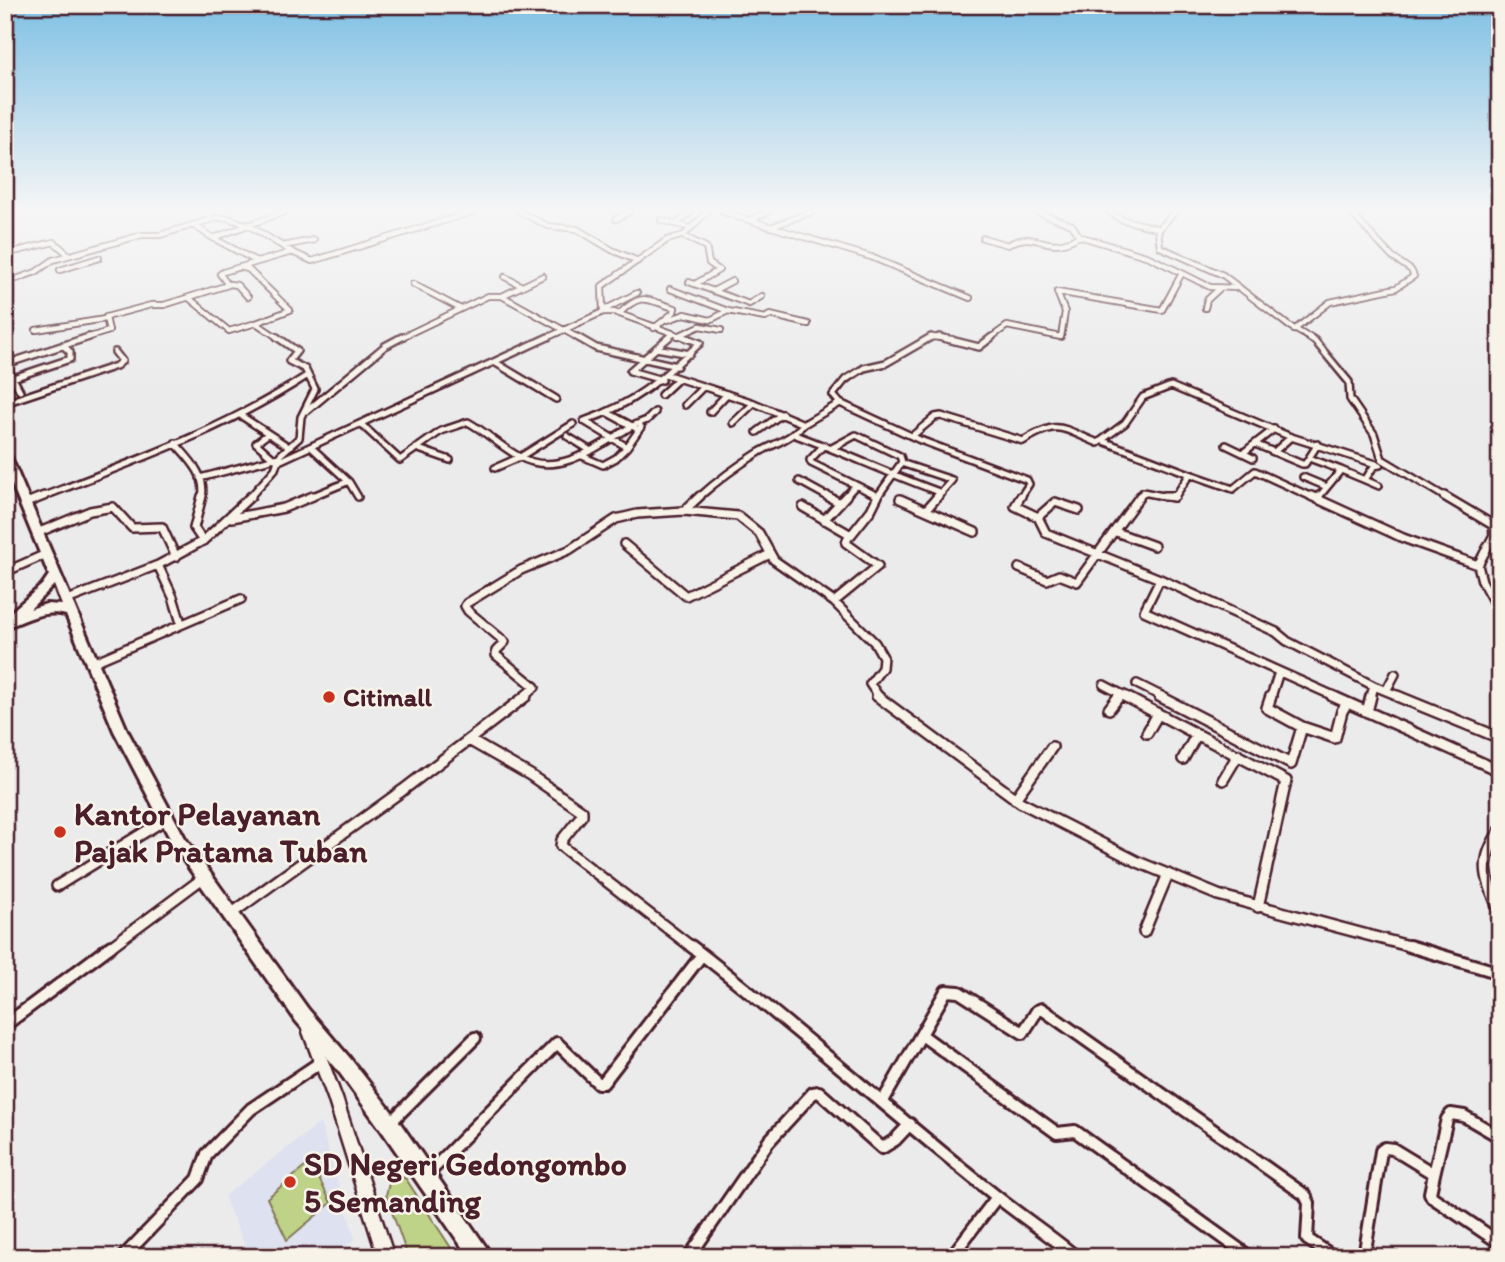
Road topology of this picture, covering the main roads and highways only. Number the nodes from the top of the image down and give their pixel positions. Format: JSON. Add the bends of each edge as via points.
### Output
{"nodes":[{"id":1,"x":5,"y":455,"type":"edge"},
{"id":2,"x":56,"y":574,"type":"junction"},
{"id":3,"x":68,"y":601,"type":"junction"},
{"id":4,"x":5,"y":623,"type":"edge"},
{"id":5,"x":302,"y":1015,"type":"junction"},
{"id":6,"x":386,"y":1257,"type":"edge"},
{"id":7,"x":481,"y":1257,"type":"edge"}],
"edges":[{"from":1,"to":2,"type":"highway"},
{"from":2,"to":3,"type":"highway"},
{"from":2,"to":4,"type":"highway"},
{"from":3,"to":4,"type":"highway","via":[[62,608],[48,607]]},
{"from":3,"to":5,"type":"highway","via":[[121,731],[166,819]]},
{"from":5,"to":6,"type":"main road","via":[[322,1061]]},
{"from":5,"to":7,"type":"highway","via":[[344,1063]]}]}
